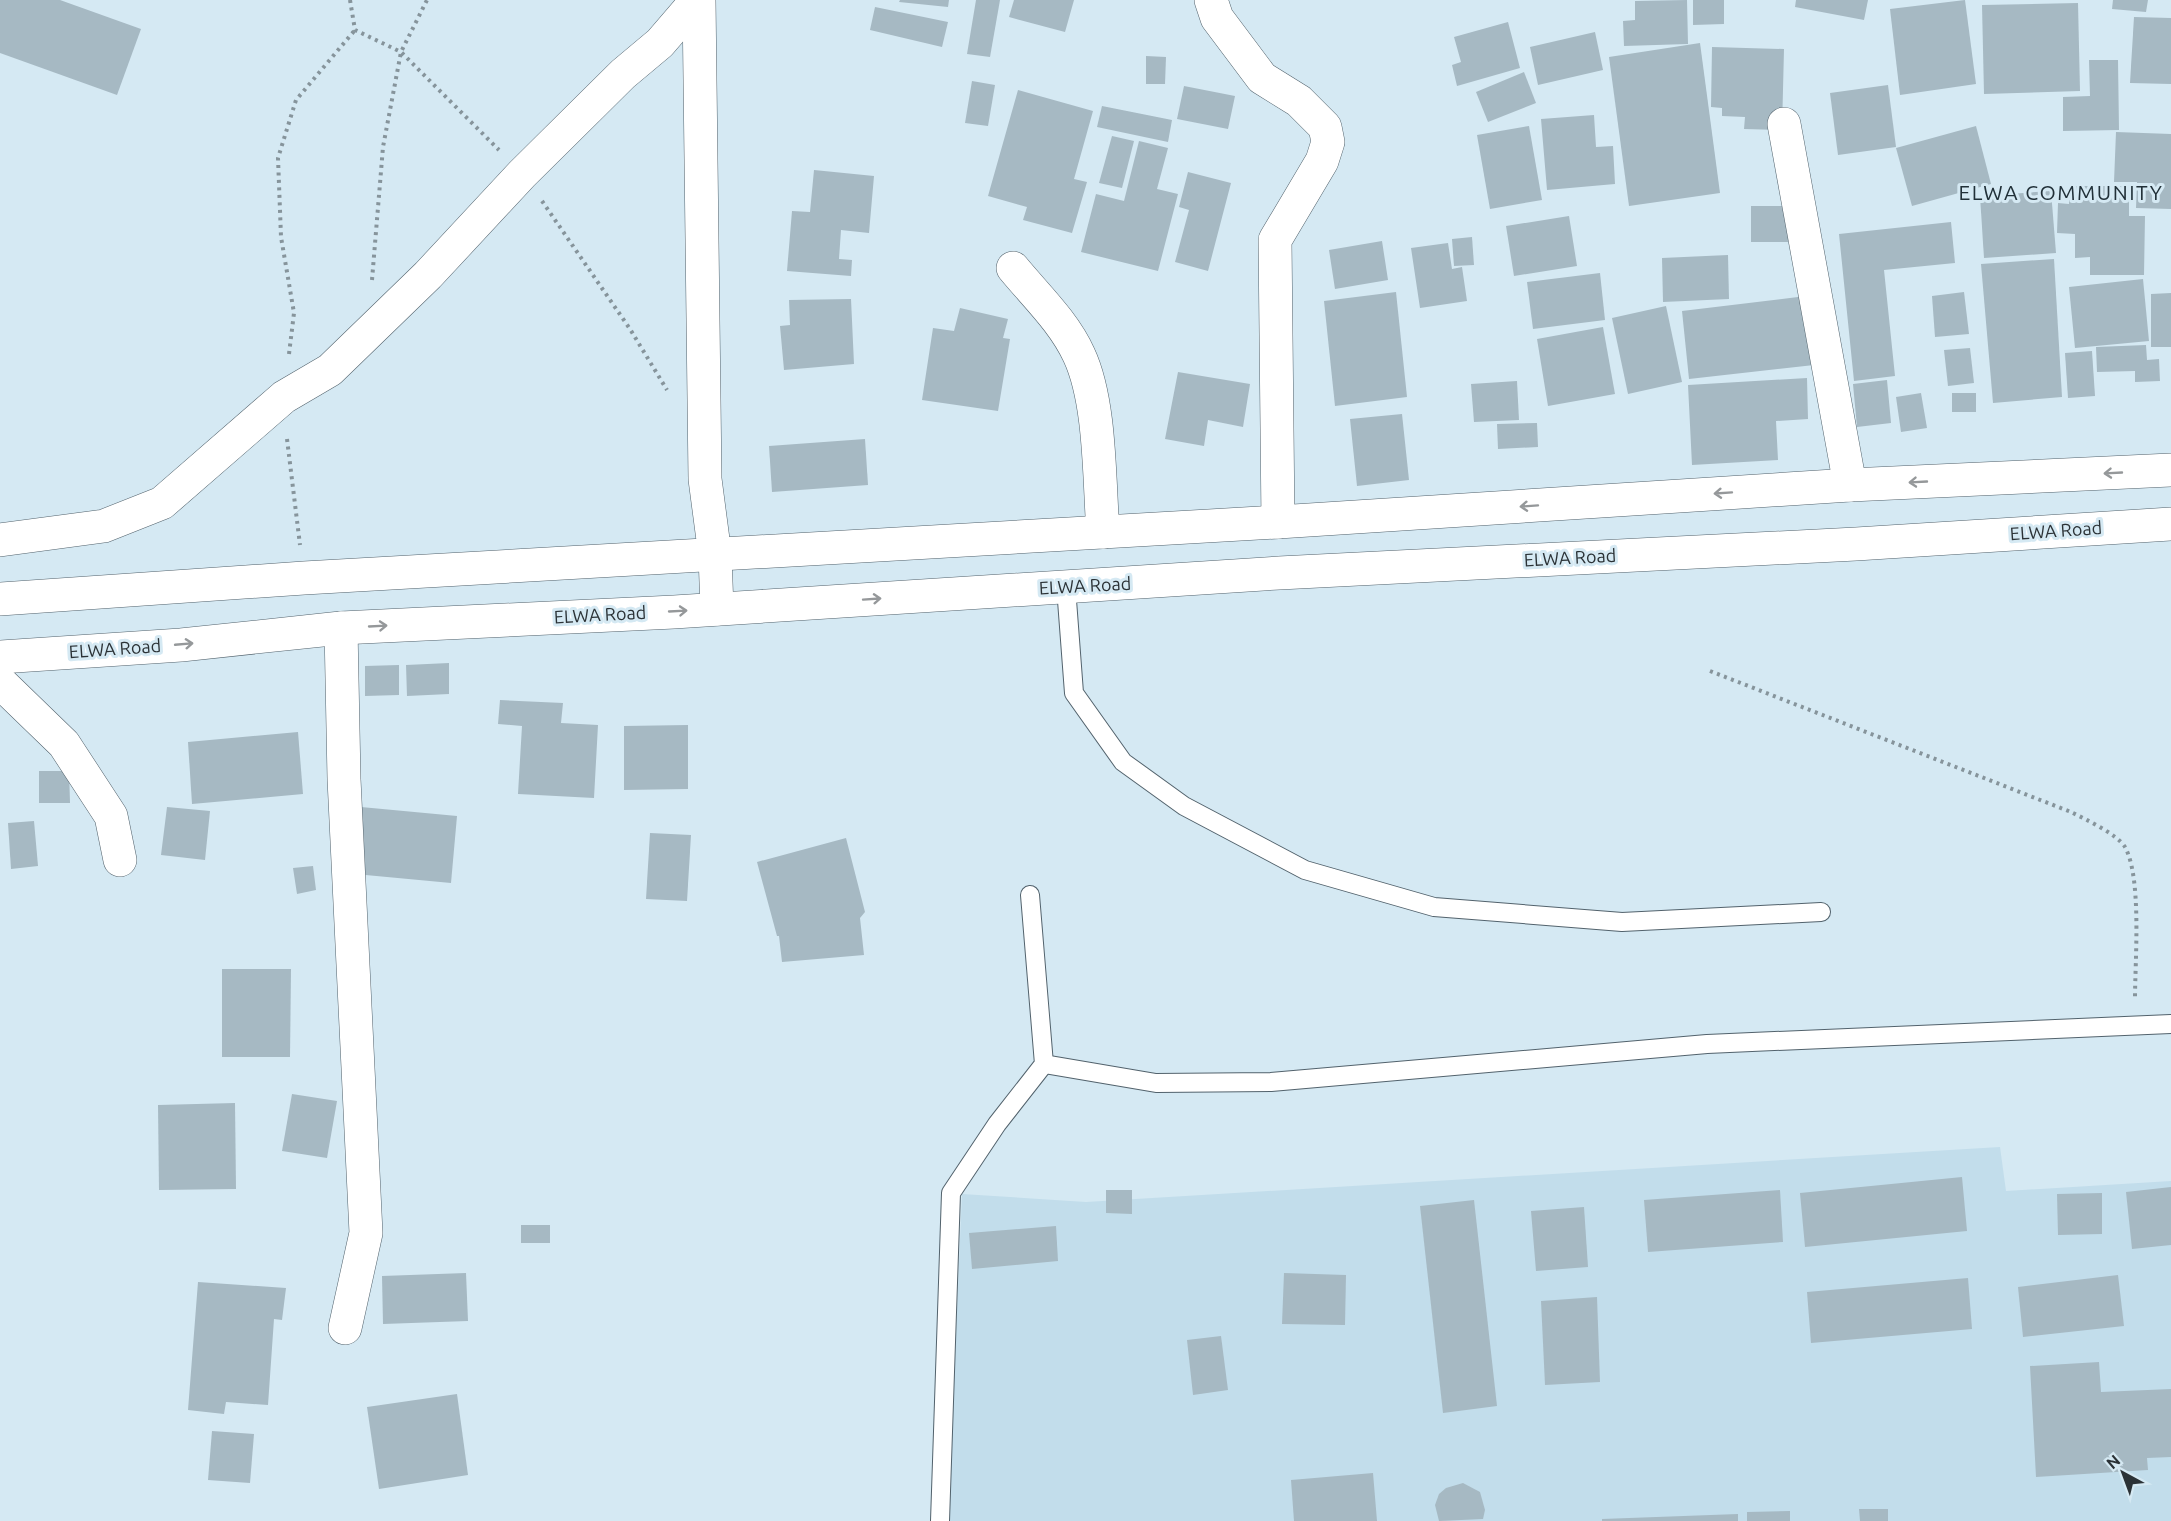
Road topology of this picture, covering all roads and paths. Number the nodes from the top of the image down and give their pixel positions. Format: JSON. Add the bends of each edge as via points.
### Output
{"nodes":[{"id":1,"x":350,"y":0,"type":"edge"},
{"id":2,"x":427,"y":0,"type":"edge"},
{"id":3,"x":698,"y":0,"type":"edge"},
{"id":4,"x":1222,"y":6,"type":"edge"},
{"id":5,"x":355,"y":30,"type":"junction"},
{"id":6,"x":401,"y":52,"type":"junction"},
{"id":7,"x":1784,"y":124,"type":"dead end"},
{"id":8,"x":522,"y":174,"type":"junction"},
{"id":9,"x":1013,"y":268,"type":"dead end"},
{"id":10,"x":371,"y":290,"type":"dead end"},
{"id":11,"x":284,"y":397,"type":"junction"},
{"id":12,"x":669,"y":399,"type":"dead end"},
{"id":13,"x":2171,"y":470,"type":"edge"},
{"id":14,"x":1850,"y":485,"type":"junction"},
{"id":15,"x":1278,"y":522,"type":"junction"},
{"id":16,"x":2171,"y":524,"type":"edge"},
{"id":17,"x":1103,"y":532,"type":"junction"},
{"id":18,"x":0,"y":540,"type":"edge"},
{"id":19,"x":715,"y":555,"type":"junction"},
{"id":20,"x":304,"y":578,"type":"junction"},
{"id":21,"x":1066,"y":588,"type":"junction"},
{"id":22,"x":0,"y":599,"type":"edge"},
{"id":23,"x":717,"y":609,"type":"junction"},
{"id":24,"x":341,"y":628,"type":"junction"},
{"id":25,"x":0,"y":657,"type":"edge"},
{"id":26,"x":1710,"y":671,"type":"dead end"},
{"id":27,"x":0,"y":682,"type":"edge"},
{"id":28,"x":120,"y":860,"type":"dead end"},
{"id":29,"x":1030,"y":895,"type":"dead end"},
{"id":30,"x":1821,"y":912,"type":"dead end"},
{"id":31,"x":2171,"y":1024,"type":"edge"},
{"id":32,"x":2136,"y":1028,"type":"junction"},
{"id":33,"x":1044,"y":1064,"type":"junction"},
{"id":34,"x":345,"y":1328,"type":"dead end"},
{"id":35,"x":940,"y":1521,"type":"edge"}],
"edges":[{"from":1,"to":5,"type":"path"},
{"from":2,"to":6,"type":"path"},
{"from":3,"to":8,"type":"main road","via":[[660,43]]},
{"from":3,"to":19,"type":"main road","via":[[705,479]]},
{"from":4,"to":15,"type":"main road","via":[[1262,78],[1299,101],[1325,127],[1328,142],[1322,161],[1275,240]]},
{"from":5,"to":6,"type":"path"},
{"from":5,"to":11,"type":"path","via":[[296,100],[278,158],[281,237],[294,313]]},
{"from":6,"to":8,"type":"path"},
{"from":6,"to":10,"type":"path","via":[[383,147]]},
{"from":7,"to":14,"type":"main road"},
{"from":8,"to":11,"type":"main road","via":[[428,275],[330,370]]},
{"from":8,"to":12,"type":"path","via":[[630,329],[667,389]]},
{"from":9,"to":17,"type":"main road","via":[[1061,324],[1080,356],[1092,396]]},
{"from":11,"to":18,"type":"main road","via":[[162,503],[104,526]]},
{"from":11,"to":20,"type":"path"},
{"from":13,"to":14,"type":"main road","one_way":true},
{"from":14,"to":15,"type":"main road","one_way":true},
{"from":15,"to":17,"type":"main road"},
{"from":16,"to":21,"type":"main road","name":"ELWA Road"},
{"from":17,"to":19,"type":"main road"},
{"from":19,"to":20,"type":"main road"},
{"from":19,"to":23,"type":"main road"},
{"from":20,"to":22,"type":"main road"},
{"from":23,"to":21,"type":"main road","name":"ELWA Road","one_way":true},
{"from":21,"to":30,"type":"lane","via":[[1074,693],[1123,762],[1184,806],[1305,870],[1434,908],[1622,922]]},
{"from":24,"to":23,"type":"main road","name":"ELWA Road","one_way":true},
{"from":25,"to":24,"type":"main road","name":"ELWA Road","one_way":true,"via":[[181,645]]},
{"from":24,"to":34,"type":"main road","via":[[344,779],[366,1233]]},
{"from":26,"to":32,"type":"path","via":[[2071,812],[2124,846],[2134,876]]},
{"from":27,"to":28,"type":"main road","via":[[64,744],[111,816]]},
{"from":29,"to":33,"type":"lane"},
{"from":31,"to":32,"type":"lane"},
{"from":32,"to":33,"type":"lane","via":[[1707,1044],[1271,1082],[1156,1083]]},
{"from":33,"to":35,"type":"lane","via":[[997,1124],[951,1193]]}]}
